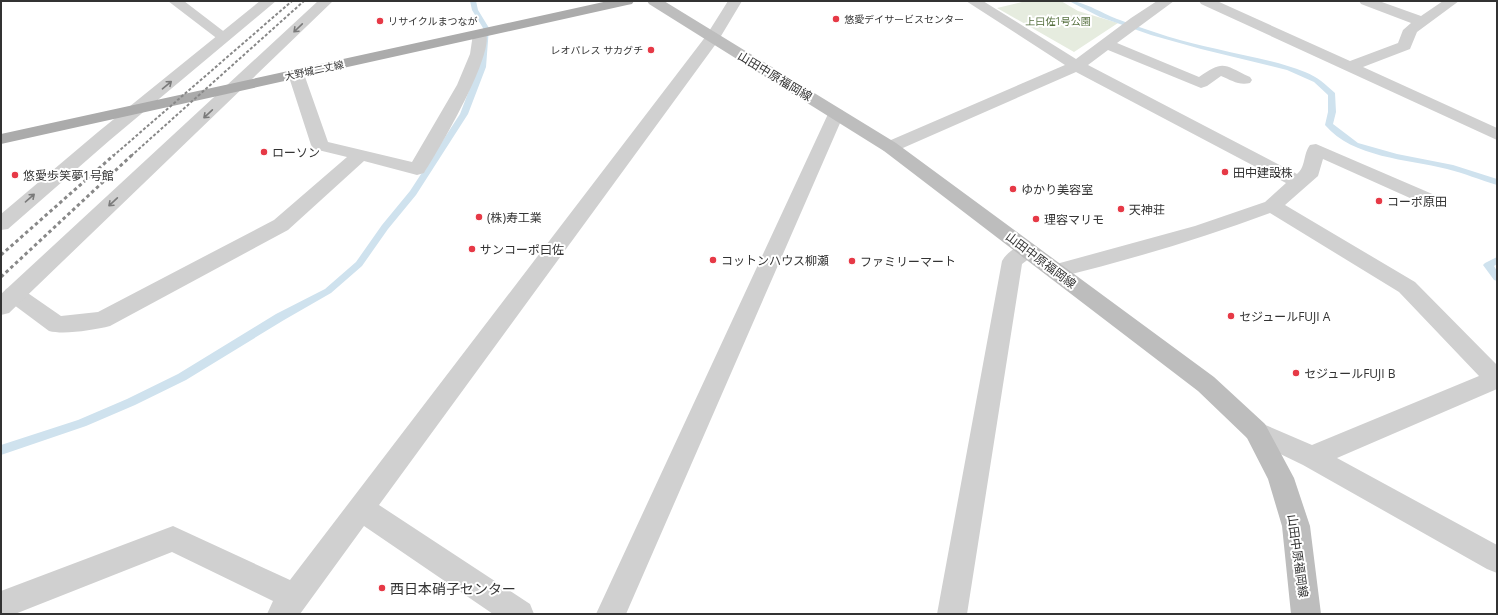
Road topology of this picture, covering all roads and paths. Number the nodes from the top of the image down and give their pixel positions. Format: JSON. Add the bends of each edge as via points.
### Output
{"nodes":[{"id":1,"x":175,"y":1,"type":"edge"},
{"id":2,"x":269,"y":1,"type":"edge"},
{"id":3,"x":326,"y":1,"type":"edge"},
{"id":4,"x":627,"y":1,"type":"edge"},
{"id":5,"x":654,"y":1,"type":"edge"},
{"id":6,"x":735,"y":1,"type":"edge"},
{"id":7,"x":973,"y":1,"type":"edge"},
{"id":8,"x":1167,"y":1,"type":"edge"},
{"id":9,"x":1206,"y":1,"type":"edge"},
{"id":10,"x":1366,"y":1,"type":"edge"},
{"id":11,"x":1451,"y":1,"type":"edge"},
{"id":12,"x":1423,"y":22,"type":"junction"},
{"id":13,"x":480,"y":34,"type":"junction"},
{"id":14,"x":224,"y":37,"type":"junction"},
{"id":15,"x":713,"y":38,"type":"junction"},
{"id":16,"x":1107,"y":44,"type":"junction"},
{"id":17,"x":1077,"y":66,"type":"junction"},
{"id":18,"x":1350,"y":67,"type":"junction"},
{"id":19,"x":296,"y":74,"type":"junction"},
{"id":20,"x":1244,"y":80,"type":"dead end"},
{"id":21,"x":236,"y":87,"type":"junction"},
{"id":22,"x":136,"y":110,"type":"junction"},
{"id":23,"x":836,"y":114,"type":"junction"},
{"id":24,"x":1497,"y":135,"type":"edge"},
{"id":25,"x":1,"y":139,"type":"edge"},
{"id":26,"x":890,"y":147,"type":"junction"},
{"id":27,"x":359,"y":156,"type":"junction"},
{"id":28,"x":1300,"y":184,"type":"junction"},
{"id":29,"x":1437,"y":203,"type":"dead end"},
{"id":30,"x":1272,"y":206,"type":"junction"},
{"id":31,"x":1,"y":224,"type":"edge"},
{"id":32,"x":1027,"y":250,"type":"junction"},
{"id":33,"x":1056,"y":271,"type":"junction"},
{"id":34,"x":8,"y":300,"type":"edge"},
{"id":35,"x":1497,"y":379,"type":"edge"},
{"id":36,"x":1256,"y":431,"type":"junction"},
{"id":37,"x":1312,"y":457,"type":"junction"},
{"id":38,"x":362,"y":509,"type":"junction"},
{"id":39,"x":1497,"y":560,"type":"edge"},
{"id":40,"x":1,"y":605,"type":"edge"},
{"id":41,"x":288,"y":606,"type":"edge"},
{"id":42,"x":519,"y":614,"type":"edge"},
{"id":43,"x":611,"y":614,"type":"edge"},
{"id":44,"x":952,"y":614,"type":"edge"},
{"id":45,"x":1306,"y":614,"type":"edge"}],
"edges":[{"from":1,"to":14,"type":"street"},
{"from":2,"to":14,"type":"street"},
{"from":3,"to":21,"type":"street","one_way":true},
{"from":4,"to":13,"type":"main road","name":"大野城二丈線"},
{"from":5,"to":15,"type":"main road","name":"山田中原福岡線"},
{"from":6,"to":15,"type":"street"},
{"from":7,"to":17,"type":"street"},
{"from":8,"to":16,"type":"street"},
{"from":9,"to":18,"type":"street"},
{"from":10,"to":12,"type":"street"},
{"from":11,"to":12,"type":"street"},
{"from":12,"to":18,"type":"street","via":[[1410,30],[1405,46]]},
{"from":13,"to":19,"type":"main road","name":"大野城二丈線"},
{"from":13,"to":27,"type":"street","via":[[478,54],[464,85],[418,169]]},
{"from":22,"to":14,"type":"street","one_way":true},
{"from":15,"to":23,"type":"main road","name":"山田中原福岡線"},
{"from":15,"to":38,"type":"street"},
{"from":16,"to":17,"type":"street"},
{"from":16,"to":20,"type":"street","via":[[1201,83],[1220,69]]},
{"from":17,"to":26,"type":"street"},
{"from":17,"to":28,"type":"street"},
{"from":18,"to":24,"type":"street"},
{"from":19,"to":21,"type":"main road","name":"大野城二丈線"},
{"from":19,"to":27,"type":"street","via":[[320,145]]},
{"from":21,"to":22,"type":"main road","name":"大野城二丈線"},
{"from":21,"to":34,"type":"street","one_way":true},
{"from":22,"to":25,"type":"main road","name":"大野城二丈線"},
{"from":31,"to":22,"type":"street","one_way":true},
{"from":23,"to":26,"type":"main road","name":"山田中原福岡線"},
{"from":23,"to":43,"type":"street"},
{"from":26,"to":32,"type":"main road","name":"山田中原福岡線"},
{"from":27,"to":34,"type":"street","via":[[281,226],[102,320],[57,325]]},
{"from":28,"to":29,"type":"street","via":[[1311,172],[1316,149]]},
{"from":28,"to":30,"type":"street"},
{"from":30,"to":33,"type":"street","via":[[1202,231]]},
{"from":30,"to":35,"type":"street","via":[[1407,287]]},
{"from":32,"to":33,"type":"main road","name":"山田中原福岡線"},
{"from":32,"to":44,"type":"street","via":[[1012,261]]},
{"from":33,"to":36,"type":"main road","name":"山田中原福岡線","via":[[1206,384]]},
{"from":35,"to":37,"type":"street"},
{"from":36,"to":37,"type":"street"},
{"from":36,"to":45,"type":"main road","name":"山田中原福岡線","via":[[1281,478],[1296,526]]},
{"from":37,"to":39,"type":"street"},
{"from":38,"to":41,"type":"street"},
{"from":38,"to":42,"type":"street"},
{"from":40,"to":41,"type":"street","via":[[173,538]]}]}
